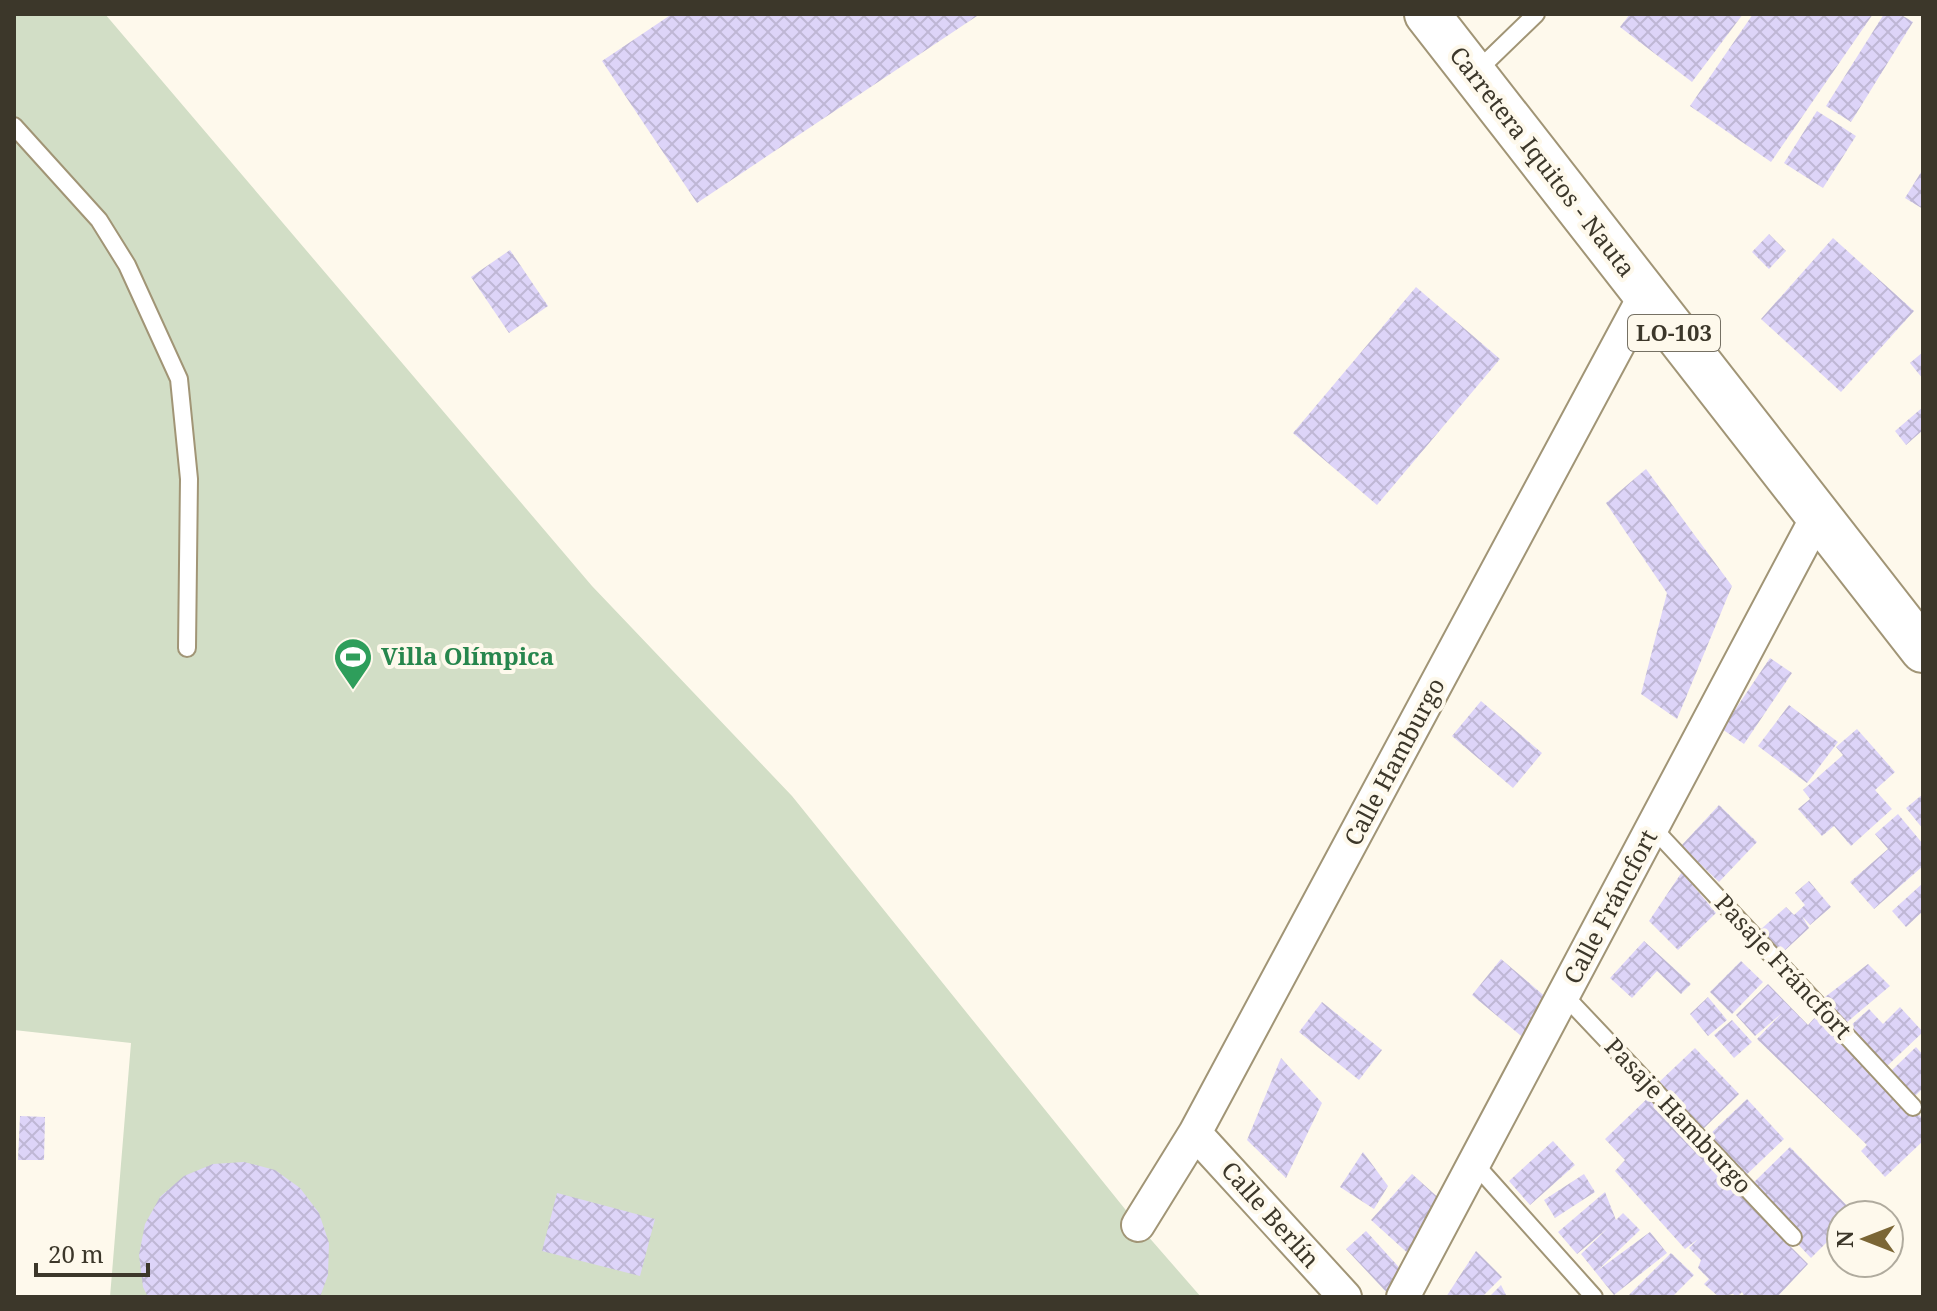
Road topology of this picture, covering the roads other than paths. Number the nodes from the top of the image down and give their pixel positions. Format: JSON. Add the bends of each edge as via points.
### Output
{"nodes":[{"id":1,"x":1427,"y":14,"type":"edge"},
{"id":2,"x":1536,"y":14,"type":"edge"},
{"id":3,"x":1474,"y":75,"type":"junction"},
{"id":4,"x":14,"y":126,"type":"edge"},
{"id":5,"x":1645,"y":295,"type":"junction"},
{"id":6,"x":1817,"y":517,"type":"junction"},
{"id":7,"x":187,"y":648,"type":"dead end"},
{"id":8,"x":1923,"y":650,"type":"edge"},
{"id":9,"x":1653,"y":828,"type":"junction"},
{"id":10,"x":1564,"y":995,"type":"junction"},
{"id":11,"x":1913,"y":1107,"type":"dead end"},
{"id":12,"x":1195,"y":1133,"type":"junction"},
{"id":13,"x":1475,"y":1164,"type":"junction"},
{"id":14,"x":1138,"y":1225,"type":"dead end"},
{"id":15,"x":1793,"y":1237,"type":"dead end"},
{"id":16,"x":1345,"y":1297,"type":"edge"},
{"id":17,"x":1403,"y":1297,"type":"edge"},
{"id":18,"x":1594,"y":1297,"type":"edge"}],
"edges":[{"from":1,"to":3,"type":"main road","name":"Carretera Iquitos - Nauta","number":"LO-103"},
{"from":2,"to":3,"type":"lane"},
{"from":3,"to":5,"type":"main road","name":"Carretera Iquitos - Nauta","number":"LO-103"},
{"from":4,"to":7,"type":"lane","via":[[99,220],[127,265],[179,379],[189,479]]},
{"from":5,"to":6,"type":"main road","name":"Carretera Iquitos - Nauta","number":"LO-103"},
{"from":5,"to":12,"type":"street","name":"Calle Hamburgo"},
{"from":6,"to":8,"type":"main road","name":"Carretera Iquitos - Nauta","number":"LO-103"},
{"from":6,"to":9,"type":"street","name":"Calle Fráncfort"},
{"from":9,"to":10,"type":"street","name":"Calle Fráncfort"},
{"from":9,"to":11,"type":"lane","name":"Pasaje Fráncfort"},
{"from":10,"to":13,"type":"street","name":"Calle Fráncfort"},
{"from":10,"to":15,"type":"lane","name":"Pasaje Hamburgo"},
{"from":12,"to":14,"type":"street","name":"Calle Hamburgo"},
{"from":12,"to":16,"type":"street","name":"Calle Berlín"},
{"from":13,"to":17,"type":"street","name":"Calle Fráncfort"},
{"from":13,"to":18,"type":"lane"}]}
